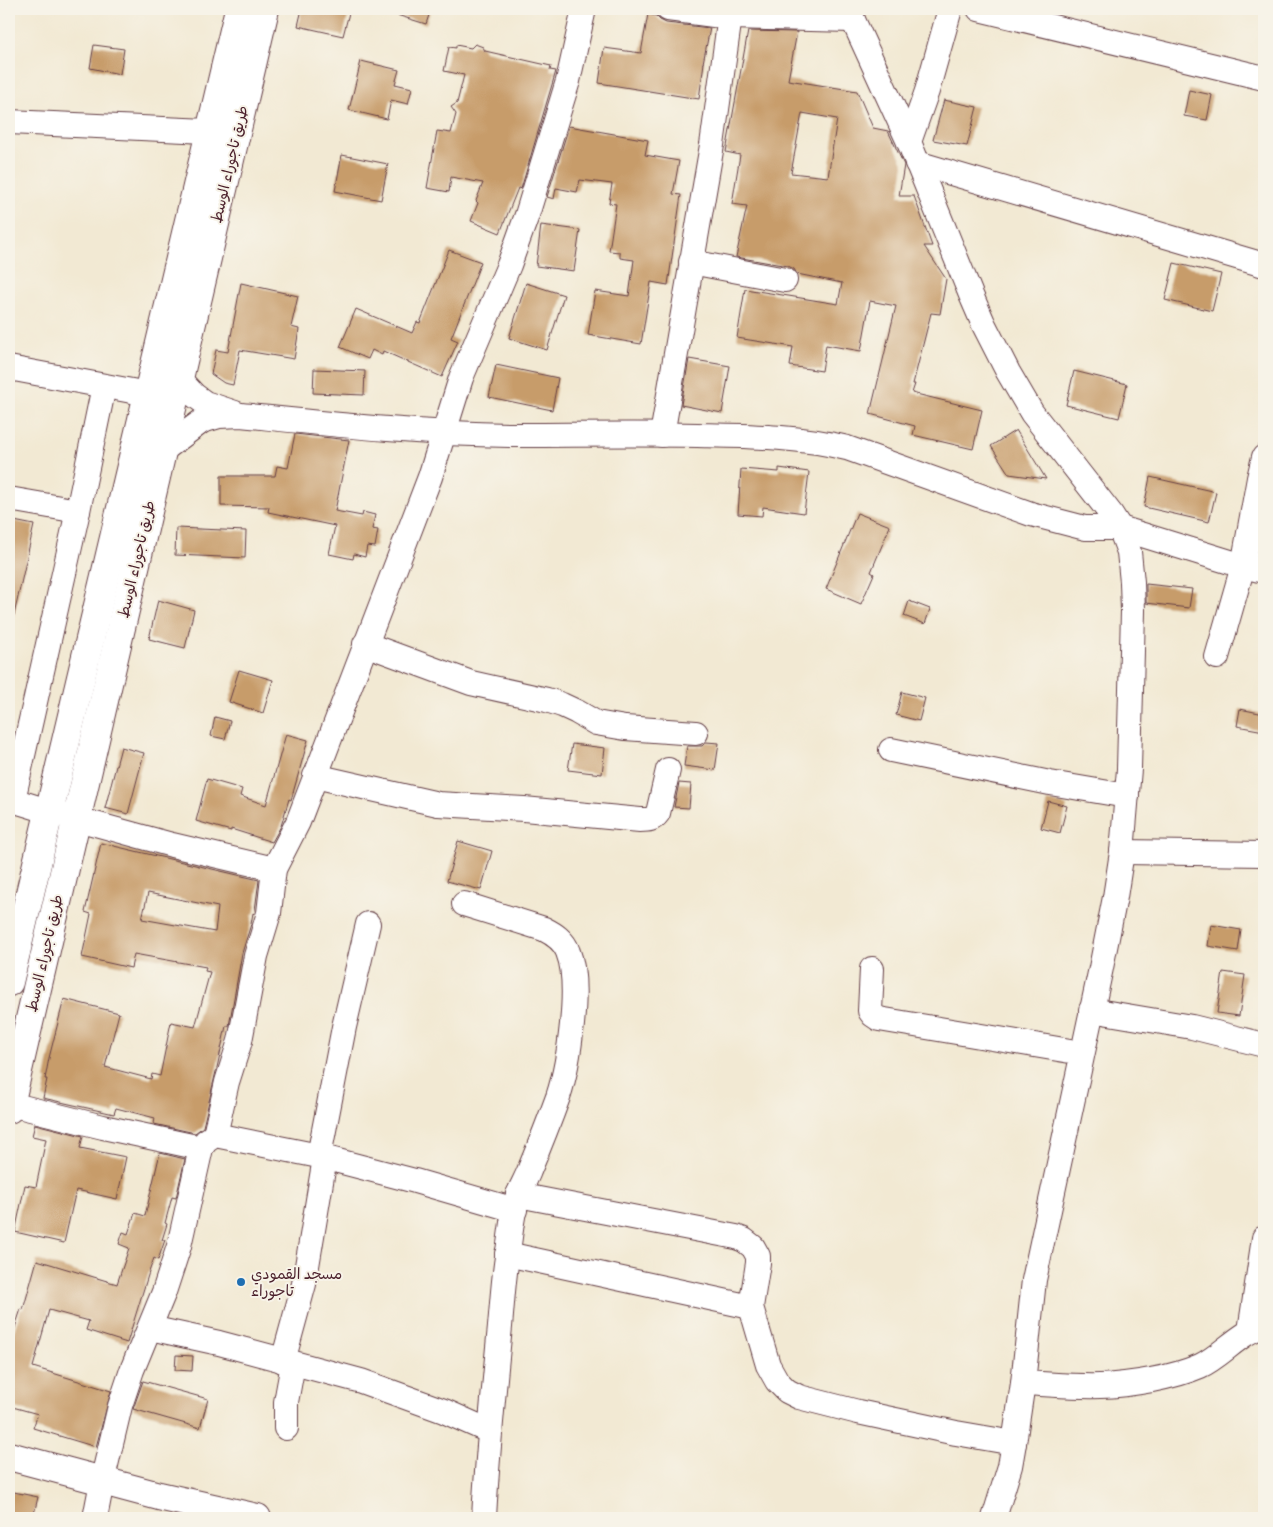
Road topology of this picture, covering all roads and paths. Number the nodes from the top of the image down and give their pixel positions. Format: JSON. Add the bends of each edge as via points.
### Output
{"nodes":[{"id":1,"x":239,"y":9,"type":"edge"},
{"id":2,"x":265,"y":9,"type":"edge"},
{"id":3,"x":584,"y":9,"type":"edge"},
{"id":4,"x":668,"y":9,"type":"edge"},
{"id":5,"x":950,"y":9,"type":"edge"},
{"id":6,"x":979,"y":9,"type":"edge"},
{"id":7,"x":730,"y":13,"type":"edge"},
{"id":8,"x":850,"y":14,"type":"edge"},
{"id":9,"x":1264,"y":78,"type":"edge"},
{"id":10,"x":9,"y":122,"type":"edge"},
{"id":11,"x":223,"y":132,"type":"junction"},
{"id":12,"x":913,"y":152,"type":"junction"},
{"id":13,"x":691,"y":262,"type":"junction"},
{"id":14,"x":1264,"y":264,"type":"edge"},
{"id":15,"x":785,"y":280,"type":"dead end"},
{"id":16,"x":9,"y":368,"type":"edge"},
{"id":17,"x":179,"y":379,"type":"junction"},
{"id":18,"x":104,"y":386,"type":"junction"},
{"id":19,"x":148,"y":394,"type":"junction"},
{"id":20,"x":241,"y":415,"type":"junction"},
{"id":21,"x":442,"y":434,"type":"junction"},
{"id":22,"x":662,"y":435,"type":"junction"},
{"id":23,"x":162,"y":451,"type":"junction"},
{"id":24,"x":1264,"y":457,"type":"edge"},
{"id":25,"x":9,"y":499,"type":"edge"},
{"id":26,"x":78,"y":510,"type":"junction"},
{"id":27,"x":1120,"y":528,"type":"junction"},
{"id":28,"x":1254,"y":569,"type":"edge"},
{"id":29,"x":365,"y":644,"type":"junction"},
{"id":30,"x":1217,"y":657,"type":"dead end"},
{"id":31,"x":18,"y":728,"type":"edge"},
{"id":32,"x":696,"y":733,"type":"dead end"},
{"id":33,"x":891,"y":750,"type":"dead end"},
{"id":34,"x":668,"y":770,"type":"dead end"},
{"id":35,"x":315,"y":776,"type":"junction"},
{"id":36,"x":1127,"y":796,"type":"junction"},
{"id":37,"x":11,"y":800,"type":"edge"},
{"id":38,"x":48,"y":811,"type":"junction"},
{"id":39,"x":75,"y":818,"type":"junction"},
{"id":40,"x":1122,"y":852,"type":"junction"},
{"id":41,"x":1264,"y":854,"type":"edge"},
{"id":42,"x":274,"y":869,"type":"junction"},
{"id":43,"x":464,"y":904,"type":"dead end"},
{"id":44,"x":368,"y":924,"type":"dead end"},
{"id":45,"x":872,"y":969,"type":"dead end"},
{"id":46,"x":9,"y":982,"type":"edge"},
{"id":47,"x":1091,"y":1010,"type":"junction"},
{"id":48,"x":1264,"y":1046,"type":"edge"},
{"id":49,"x":1082,"y":1054,"type":"junction"},
{"id":50,"x":9,"y":1106,"type":"edge"},
{"id":51,"x":208,"y":1142,"type":"junction"},
{"id":52,"x":322,"y":1157,"type":"junction"},
{"id":53,"x":516,"y":1203,"type":"junction"},
{"id":54,"x":1264,"y":1238,"type":"edge"},
{"id":55,"x":507,"y":1254,"type":"junction"},
{"id":56,"x":751,"y":1307,"type":"junction"},
{"id":57,"x":150,"y":1328,"type":"junction"},
{"id":58,"x":1257,"y":1329,"type":"edge"},
{"id":59,"x":288,"y":1363,"type":"junction"},
{"id":60,"x":1023,"y":1383,"type":"junction"},
{"id":61,"x":286,"y":1428,"type":"dead end"},
{"id":62,"x":489,"y":1431,"type":"junction"},
{"id":63,"x":1014,"y":1442,"type":"junction"},
{"id":64,"x":9,"y":1456,"type":"edge"},
{"id":65,"x":102,"y":1482,"type":"junction"},
{"id":66,"x":95,"y":1518,"type":"edge"},
{"id":67,"x":257,"y":1518,"type":"edge"},
{"id":68,"x":484,"y":1518,"type":"edge"},
{"id":69,"x":994,"y":1518,"type":"edge"}],
"edges":[{"from":1,"to":11,"type":"main road"},
{"from":2,"to":11,"type":"main road","name":"طريق تاجوراء الوسط"},
{"from":3,"to":21,"type":"street","via":[[568,80],[527,215],[461,378]]},
{"from":4,"to":7,"type":"street"},
{"from":5,"to":12,"type":"street"},
{"from":6,"to":9,"type":"street"},
{"from":7,"to":8,"type":"street"},
{"from":7,"to":13,"type":"street","via":[[712,145]]},
{"from":8,"to":12,"type":"street"},
{"from":10,"to":11,"type":"street"},
{"from":11,"to":17,"type":"main road","name":"طريق تاجوراء الوسط"},
{"from":11,"to":19,"type":"main road"},
{"from":12,"to":14,"type":"street"},
{"from":12,"to":27,"type":"street","via":[[981,318],[1020,393],[1045,431]]},
{"from":13,"to":15,"type":"street"},
{"from":13,"to":22,"type":"street"},
{"from":16,"to":18,"type":"street"},
{"from":17,"to":20,"type":"street","via":[[205,403]]},
{"from":17,"to":23,"type":"main road","name":"طريق تاجوراء الوسط"},
{"from":18,"to":19,"type":"street"},
{"from":18,"to":26,"type":"street"},
{"from":19,"to":38,"type":"main road"},
{"from":20,"to":21,"type":"street"},
{"from":20,"to":23,"type":"street","via":[[202,421]]},
{"from":21,"to":22,"type":"street"},
{"from":21,"to":29,"type":"street","via":[[430,477]]},
{"from":22,"to":27,"type":"street","via":[[754,436],[821,442],[892,463],[1031,514],[1085,528]]},
{"from":23,"to":39,"type":"main road","name":"طريق تاجوراء الوسط"},
{"from":24,"to":28,"type":"street","via":[[1258,478]]},
{"from":25,"to":26,"type":"street"},
{"from":26,"to":31,"type":"street"},
{"from":27,"to":28,"type":"street"},
{"from":27,"to":36,"type":"street","via":[[1129,552],[1133,611]]},
{"from":28,"to":30,"type":"street"},
{"from":29,"to":32,"type":"street","via":[[471,683],[562,705],[596,723]]},
{"from":29,"to":35,"type":"street"},
{"from":31,"to":37,"type":"street"},
{"from":33,"to":36,"type":"street"},
{"from":34,"to":35,"type":"street","via":[[658,813],[650,820],[438,804]]},
{"from":35,"to":42,"type":"street","via":[[298,822]]},
{"from":36,"to":40,"type":"street"},
{"from":37,"to":38,"type":"street"},
{"from":38,"to":39,"type":"street"},
{"from":38,"to":46,"type":"main road"},
{"from":39,"to":42,"type":"street"},
{"from":39,"to":50,"type":"main road","name":"طريق تاجوراء الوسط"},
{"from":40,"to":41,"type":"street"},
{"from":40,"to":47,"type":"street"},
{"from":42,"to":51,"type":"street","via":[[269,913],[256,956],[240,1041]]},
{"from":43,"to":53,"type":"street","via":[[554,934],[568,951],[572,965],[574,1002],[564,1072],[555,1104]]},
{"from":44,"to":52,"type":"street","via":[[344,1026]]},
{"from":45,"to":49,"type":"street","via":[[870,1011],[879,1019]]},
{"from":47,"to":48,"type":"street","via":[[1192,1027]]},
{"from":47,"to":49,"type":"street"},
{"from":49,"to":60,"type":"street","via":[[1034,1280]]},
{"from":50,"to":51,"type":"street","via":[[103,1127]]},
{"from":51,"to":52,"type":"street"},
{"from":51,"to":57,"type":"street"},
{"from":52,"to":53,"type":"street"},
{"from":52,"to":59,"type":"street","via":[[304,1284]]},
{"from":53,"to":55,"type":"street"},
{"from":53,"to":56,"type":"street","via":[[696,1228],[744,1240],[758,1256]]},
{"from":54,"to":58,"type":"street"},
{"from":55,"to":56,"type":"street"},
{"from":55,"to":62,"type":"street"},
{"from":56,"to":63,"type":"street","via":[[768,1365],[787,1391],[858,1412]]},
{"from":57,"to":59,"type":"street"},
{"from":57,"to":65,"type":"street","via":[[120,1406]]},
{"from":58,"to":60,"type":"street","via":[[1211,1361],[1156,1378],[1100,1386]]},
{"from":59,"to":61,"type":"street"},
{"from":59,"to":62,"type":"street","via":[[368,1384],[444,1410]]},
{"from":60,"to":63,"type":"street"},
{"from":62,"to":68,"type":"street"},
{"from":63,"to":69,"type":"street"},
{"from":64,"to":65,"type":"main road"},
{"from":65,"to":66,"type":"street"},
{"from":65,"to":67,"type":"main road"}]}
